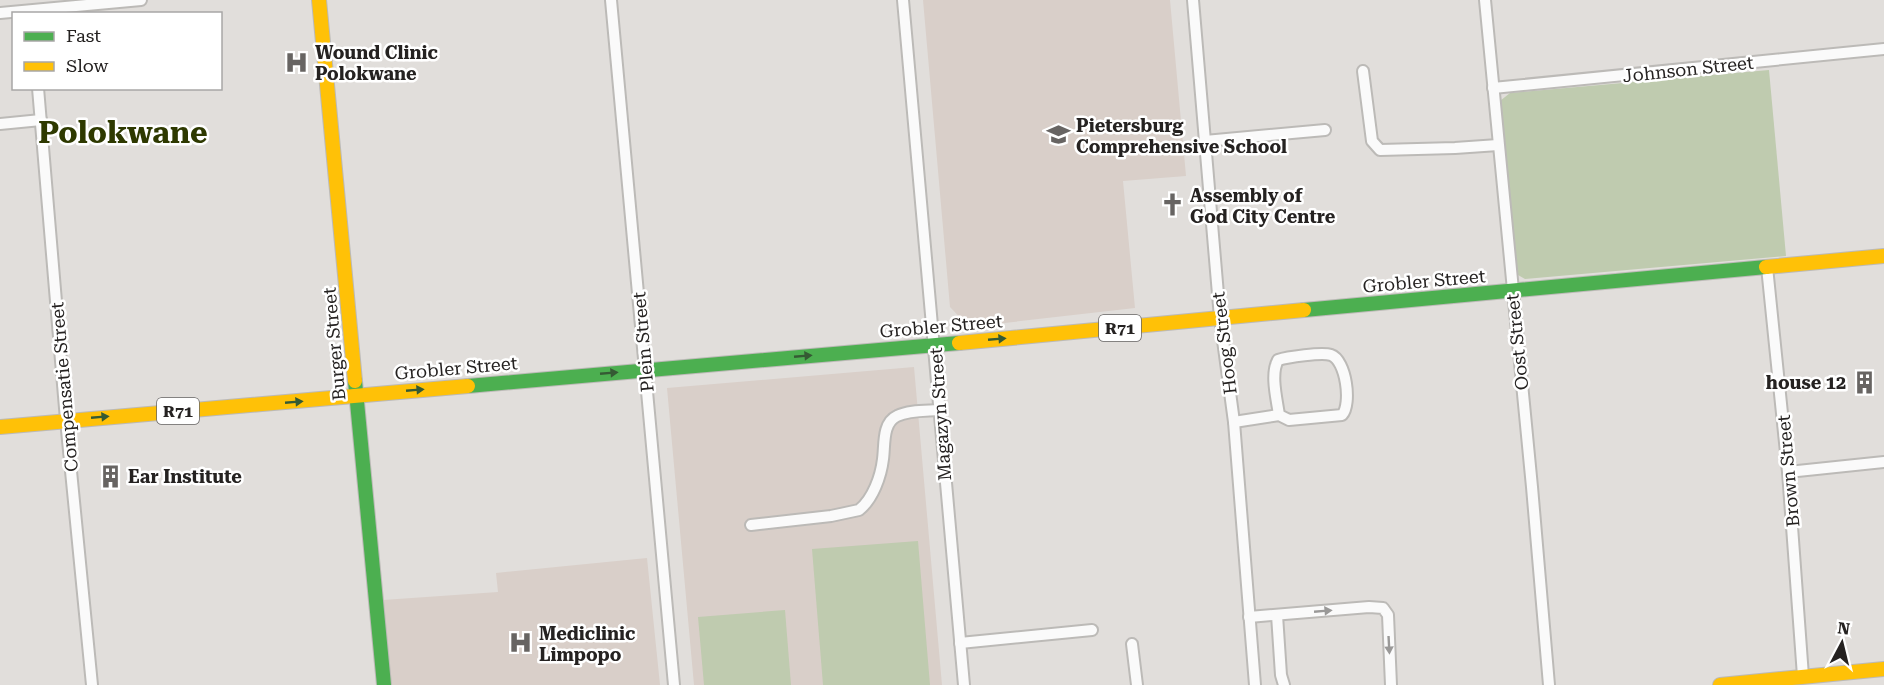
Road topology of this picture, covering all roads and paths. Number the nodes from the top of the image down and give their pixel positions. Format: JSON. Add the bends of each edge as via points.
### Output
{"nodes":[{"id":1,"x":141,"y":0,"type":"edge"},
{"id":2,"x":319,"y":0,"type":"edge"},
{"id":3,"x":611,"y":0,"type":"edge"},
{"id":4,"x":903,"y":0,"type":"edge"},
{"id":5,"x":1193,"y":0,"type":"edge"},
{"id":6,"x":1485,"y":0,"type":"edge"},
{"id":7,"x":31,"y":8,"type":"edge"},
{"id":8,"x":0,"y":13,"type":"edge"},
{"id":9,"x":1884,"y":49,"type":"edge"},
{"id":10,"x":1364,"y":71,"type":"dead end"},
{"id":11,"x":1492,"y":88,"type":"junction"},
{"id":12,"x":39,"y":90,"type":"edge"},
{"id":13,"x":41,"y":120,"type":"junction"},
{"id":14,"x":0,"y":124,"type":"edge"},
{"id":15,"x":1325,"y":130,"type":"dead end"},
{"id":16,"x":1205,"y":141,"type":"junction"},
{"id":17,"x":1498,"y":145,"type":"junction"},
{"id":18,"x":1884,"y":256,"type":"edge"},
{"id":19,"x":1767,"y":267,"type":"junction"},
{"id":20,"x":1512,"y":291,"type":"junction"},
{"id":21,"x":1220,"y":318,"type":"junction"},
{"id":22,"x":935,"y":345,"type":"junction"},
{"id":23,"x":645,"y":370,"type":"junction"},
{"id":24,"x":356,"y":396,"type":"junction"},
{"id":25,"x":939,"y":410,"type":"junction"},
{"id":26,"x":1279,"y":415,"type":"junction"},
{"id":27,"x":66,"y":420,"type":"junction"},
{"id":28,"x":1234,"y":422,"type":"junction"},
{"id":29,"x":0,"y":427,"type":"edge"},
{"id":30,"x":1884,"y":462,"type":"edge"},
{"id":31,"x":1788,"y":472,"type":"junction"},
{"id":32,"x":751,"y":525,"type":"dead end"},
{"id":33,"x":1277,"y":615,"type":"junction"},
{"id":34,"x":1249,"y":617,"type":"junction"},
{"id":35,"x":1092,"y":630,"type":"dead end"},
{"id":36,"x":960,"y":644,"type":"junction"},
{"id":37,"x":1132,"y":644,"type":"dead end"},
{"id":38,"x":1884,"y":669,"type":"edge"},
{"id":39,"x":1803,"y":676,"type":"junction"},
{"id":40,"x":93,"y":685,"type":"edge"},
{"id":41,"x":384,"y":685,"type":"edge"},
{"id":42,"x":674,"y":685,"type":"edge"},
{"id":43,"x":964,"y":685,"type":"edge"},
{"id":44,"x":1137,"y":685,"type":"edge"},
{"id":45,"x":1255,"y":685,"type":"edge"},
{"id":46,"x":1284,"y":685,"type":"edge"},
{"id":47,"x":1392,"y":685,"type":"edge"},
{"id":48,"x":1549,"y":685,"type":"edge"},
{"id":49,"x":1720,"y":685,"type":"edge"}],
"edges":[{"from":1,"to":7,"type":"street"},
{"from":2,"to":24,"type":"main road","name":"Burger Street"},
{"from":3,"to":23,"type":"street","name":"Plein Street"},
{"from":4,"to":22,"type":"street","name":"Magazyn Street"},
{"from":5,"to":16,"type":"street","name":"Hoog Street"},
{"from":6,"to":11,"type":"street","name":"Oost Street"},
{"from":7,"to":8,"type":"street"},
{"from":9,"to":11,"type":"street","name":"Johnson Street"},
{"from":10,"to":17,"type":"street","via":[[1372,141],[1380,150]]},
{"from":11,"to":17,"type":"street","name":"Oost Street"},
{"from":12,"to":13,"type":"street","name":"Compensatie Street"},
{"from":13,"to":14,"type":"street"},
{"from":13,"to":27,"type":"street","name":"Compensatie Street"},
{"from":15,"to":16,"type":"street"},
{"from":16,"to":21,"type":"street","name":"Hoog Street"},
{"from":17,"to":20,"type":"street","name":"Oost Street"},
{"from":18,"to":19,"type":"main road","name":"Grobler Street","number":"R71"},
{"from":19,"to":20,"type":"main road","name":"Grobler Street","number":"R71"},
{"from":19,"to":31,"type":"street","name":"Brown Street"},
{"from":20,"to":21,"type":"main road","name":"Grobler Street","number":"R71"},
{"from":20,"to":48,"type":"street","name":"Oost Street"},
{"from":22,"to":21,"type":"main road","name":"Grobler Street","number":"R71","one_way":true},
{"from":21,"to":28,"type":"street","name":"Hoog Street"},
{"from":23,"to":22,"type":"main road","name":"Grobler Street","number":"R71","one_way":true},
{"from":22,"to":25,"type":"street","name":"Magazyn Street"},
{"from":24,"to":23,"type":"main road","name":"Grobler Street","number":"R71","one_way":true},
{"from":23,"to":42,"type":"street","name":"Plein Street"},
{"from":27,"to":24,"type":"main road","name":"Grobler Street","number":"R71","one_way":true},
{"from":24,"to":41,"type":"main road","name":"Burger Street"},
{"from":25,"to":32,"type":"street","via":[[901,414],[890,422],[880,473],[859,510]]},
{"from":25,"to":36,"type":"street","name":"Magazyn Street"},
{"from":26,"to":26,"type":"street","via":[[1275,376],[1278,360],[1326,354],[1336,358],[1347,390],[1345,413],[1289,420]]},
{"from":26,"to":28,"type":"street"},
{"from":27,"to":29,"type":"main road","name":"Grobler Street","number":"R71"},
{"from":27,"to":40,"type":"street","name":"Compensatie Street"},
{"from":28,"to":34,"type":"street","name":"Hoog Street"},
{"from":30,"to":31,"type":"street"},
{"from":31,"to":39,"type":"street","name":"Brown Street"},
{"from":33,"to":34,"type":"street"},
{"from":33,"to":46,"type":"street"},
{"from":33,"to":47,"type":"street","one_way":true,"via":[[1383,608],[1388,615]]},
{"from":34,"to":45,"type":"street","name":"Hoog Street"},
{"from":35,"to":36,"type":"street"},
{"from":36,"to":43,"type":"street","name":"Magazyn Street"},
{"from":37,"to":44,"type":"street"},
{"from":38,"to":39,"type":"main road"},
{"from":39,"to":49,"type":"main road"}]}
